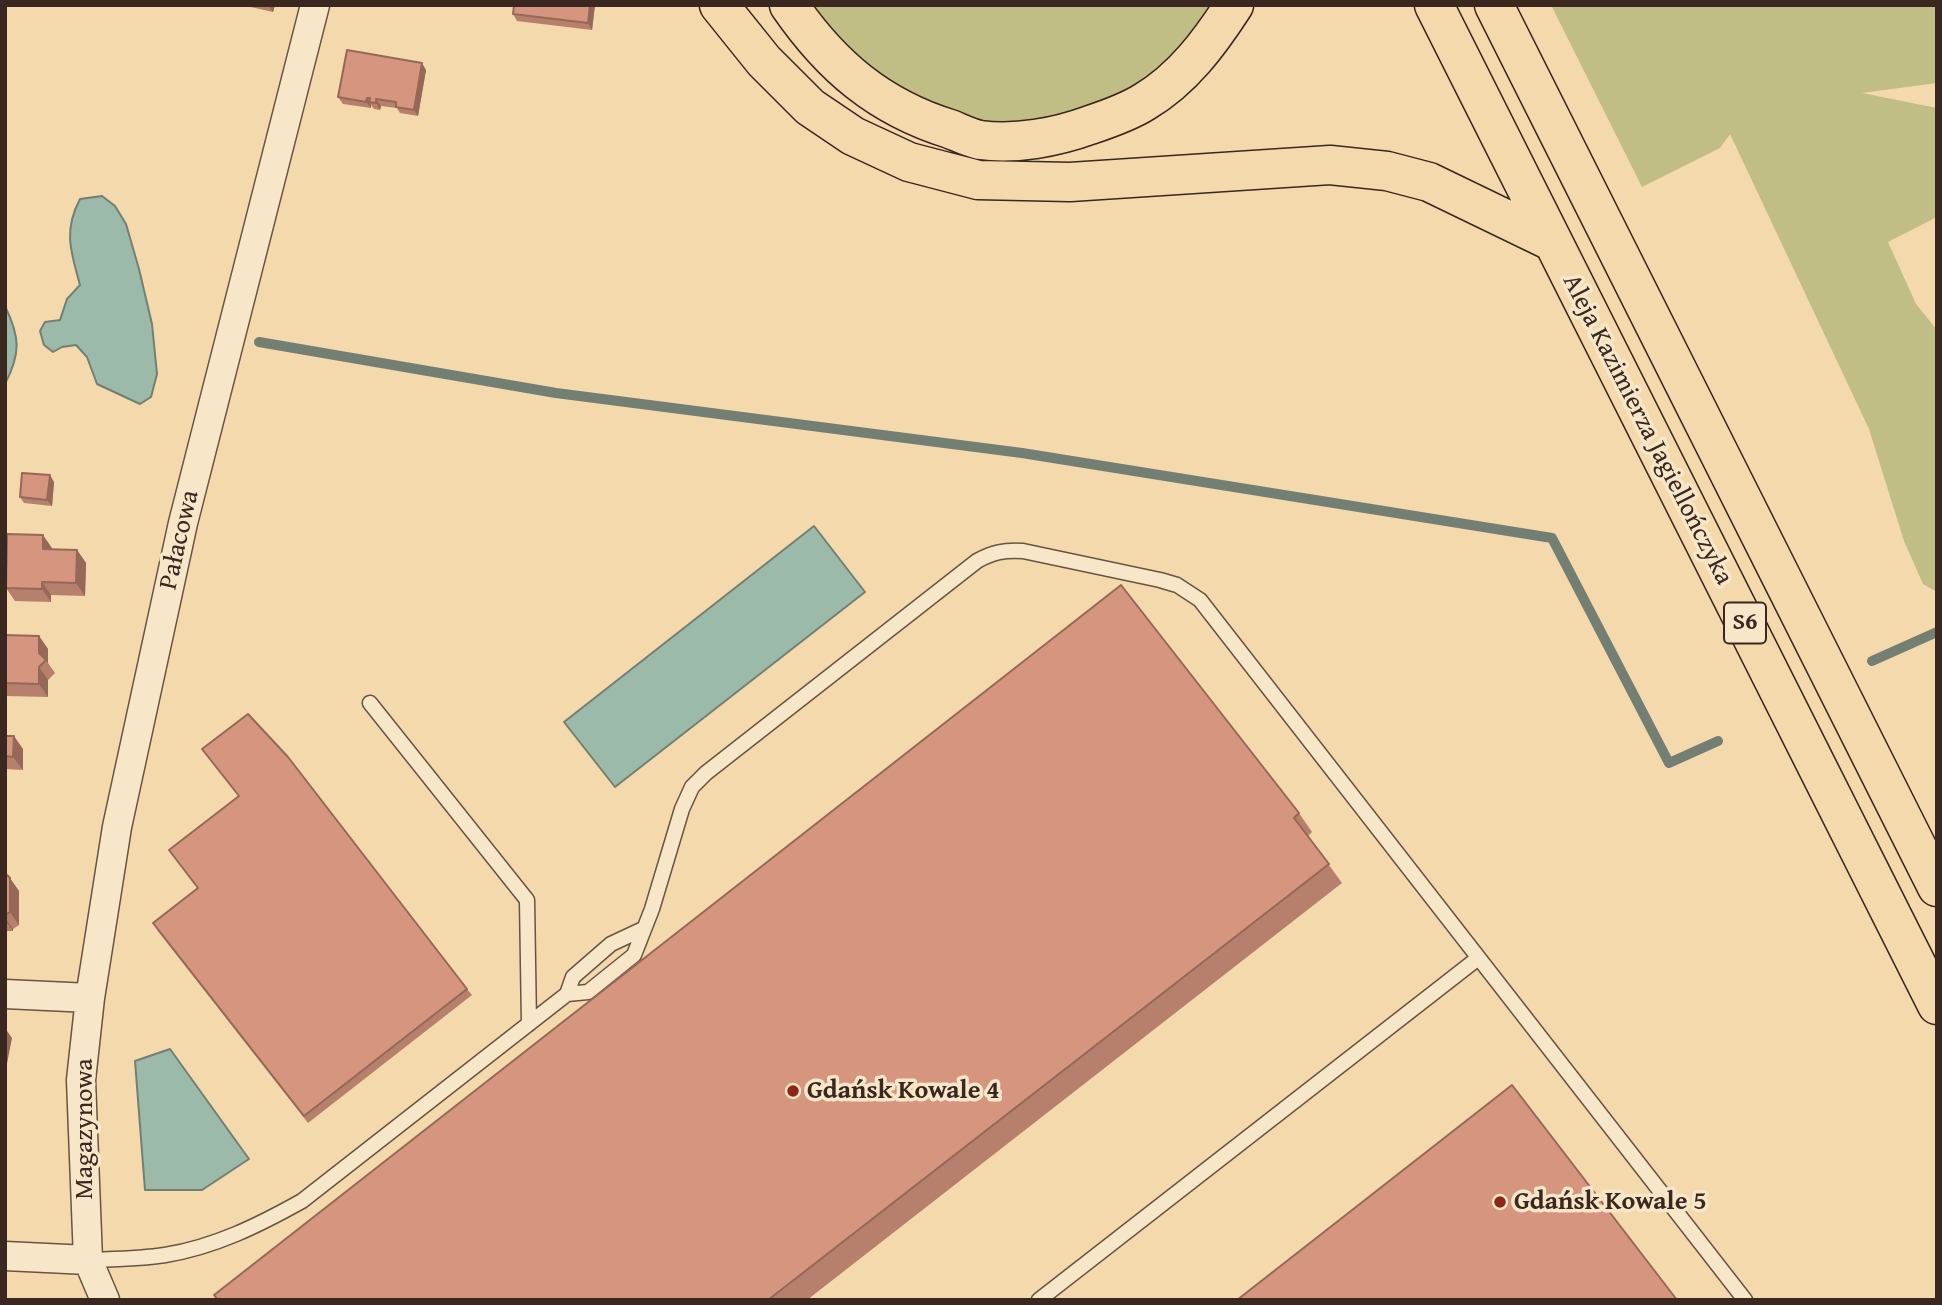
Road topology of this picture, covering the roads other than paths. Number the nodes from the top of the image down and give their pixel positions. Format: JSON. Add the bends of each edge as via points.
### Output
{"nodes":[{"id":1,"x":315,"y":5,"type":"edge"},
{"id":2,"x":719,"y":5,"type":"edge"},
{"id":3,"x":789,"y":5,"type":"edge"},
{"id":4,"x":1234,"y":5,"type":"edge"},
{"id":5,"x":1434,"y":5,"type":"edge"},
{"id":6,"x":1494,"y":5,"type":"edge"},
{"id":7,"x":1553,"y":242,"type":"junction"},
{"id":8,"x":370,"y":703,"type":"dead end"},
{"id":9,"x":1937,"y":887,"type":"edge"},
{"id":10,"x":643,"y":929,"type":"junction"},
{"id":11,"x":1477,"y":959,"type":"junction"},
{"id":12,"x":5,"y":994,"type":"edge"},
{"id":13,"x":567,"y":994,"type":"junction"},
{"id":14,"x":90,"y":998,"type":"junction"},
{"id":15,"x":1937,"y":1005,"type":"edge"},
{"id":16,"x":529,"y":1024,"type":"junction"},
{"id":17,"x":5,"y":1256,"type":"edge"},
{"id":18,"x":88,"y":1260,"type":"junction"},
{"id":19,"x":105,"y":1300,"type":"edge"},
{"id":20,"x":1039,"y":1300,"type":"edge"},
{"id":21,"x":1745,"y":1300,"type":"edge"}],
"edges":[{"from":1,"to":14,"type":"street","name":"Pałacowa","via":[[183,523],[117,827]]},
{"from":2,"to":7,"type":"highway","via":[[764,61],[810,107],[853,136],[909,162],[978,180],[1070,182],[1330,165],[1387,171],[1429,182]]},
{"from":3,"to":4,"type":"highway","via":[[842,69],[896,108],[980,140],[1014,140],[1071,132],[1144,103],[1194,60]]},
{"from":5,"to":7,"type":"highway","name":"Aleja Kazimierza Jagiellończyka","number":"S6"},
{"from":6,"to":9,"type":"highway","name":"Aleja Kazimierza Jagiellończyka","number":"S6"},
{"from":7,"to":15,"type":"highway","name":"Aleja Kazimierza Jagiellończyka","number":"S6"},
{"from":8,"to":16,"type":"lane","via":[[527,901]]},
{"from":10,"to":11,"type":"lane","via":[[692,787],[976,561],[1005,550],[1160,580],[1200,600]]},
{"from":10,"to":13,"type":"lane","via":[[611,944],[582,968]]},
{"from":10,"to":13,"type":"lane","via":[[634,955],[588,992]]},
{"from":11,"to":20,"type":"lane"},
{"from":11,"to":21,"type":"lane"},
{"from":12,"to":14,"type":"street"},
{"from":13,"to":16,"type":"lane"},
{"from":14,"to":18,"type":"street","name":"Magazynowa","via":[[81,1080]]},
{"from":16,"to":18,"type":"lane","via":[[302,1201],[260,1225],[166,1255]]},
{"from":17,"to":18,"type":"street"},
{"from":18,"to":19,"type":"street","name":"Magazynowa"}]}
